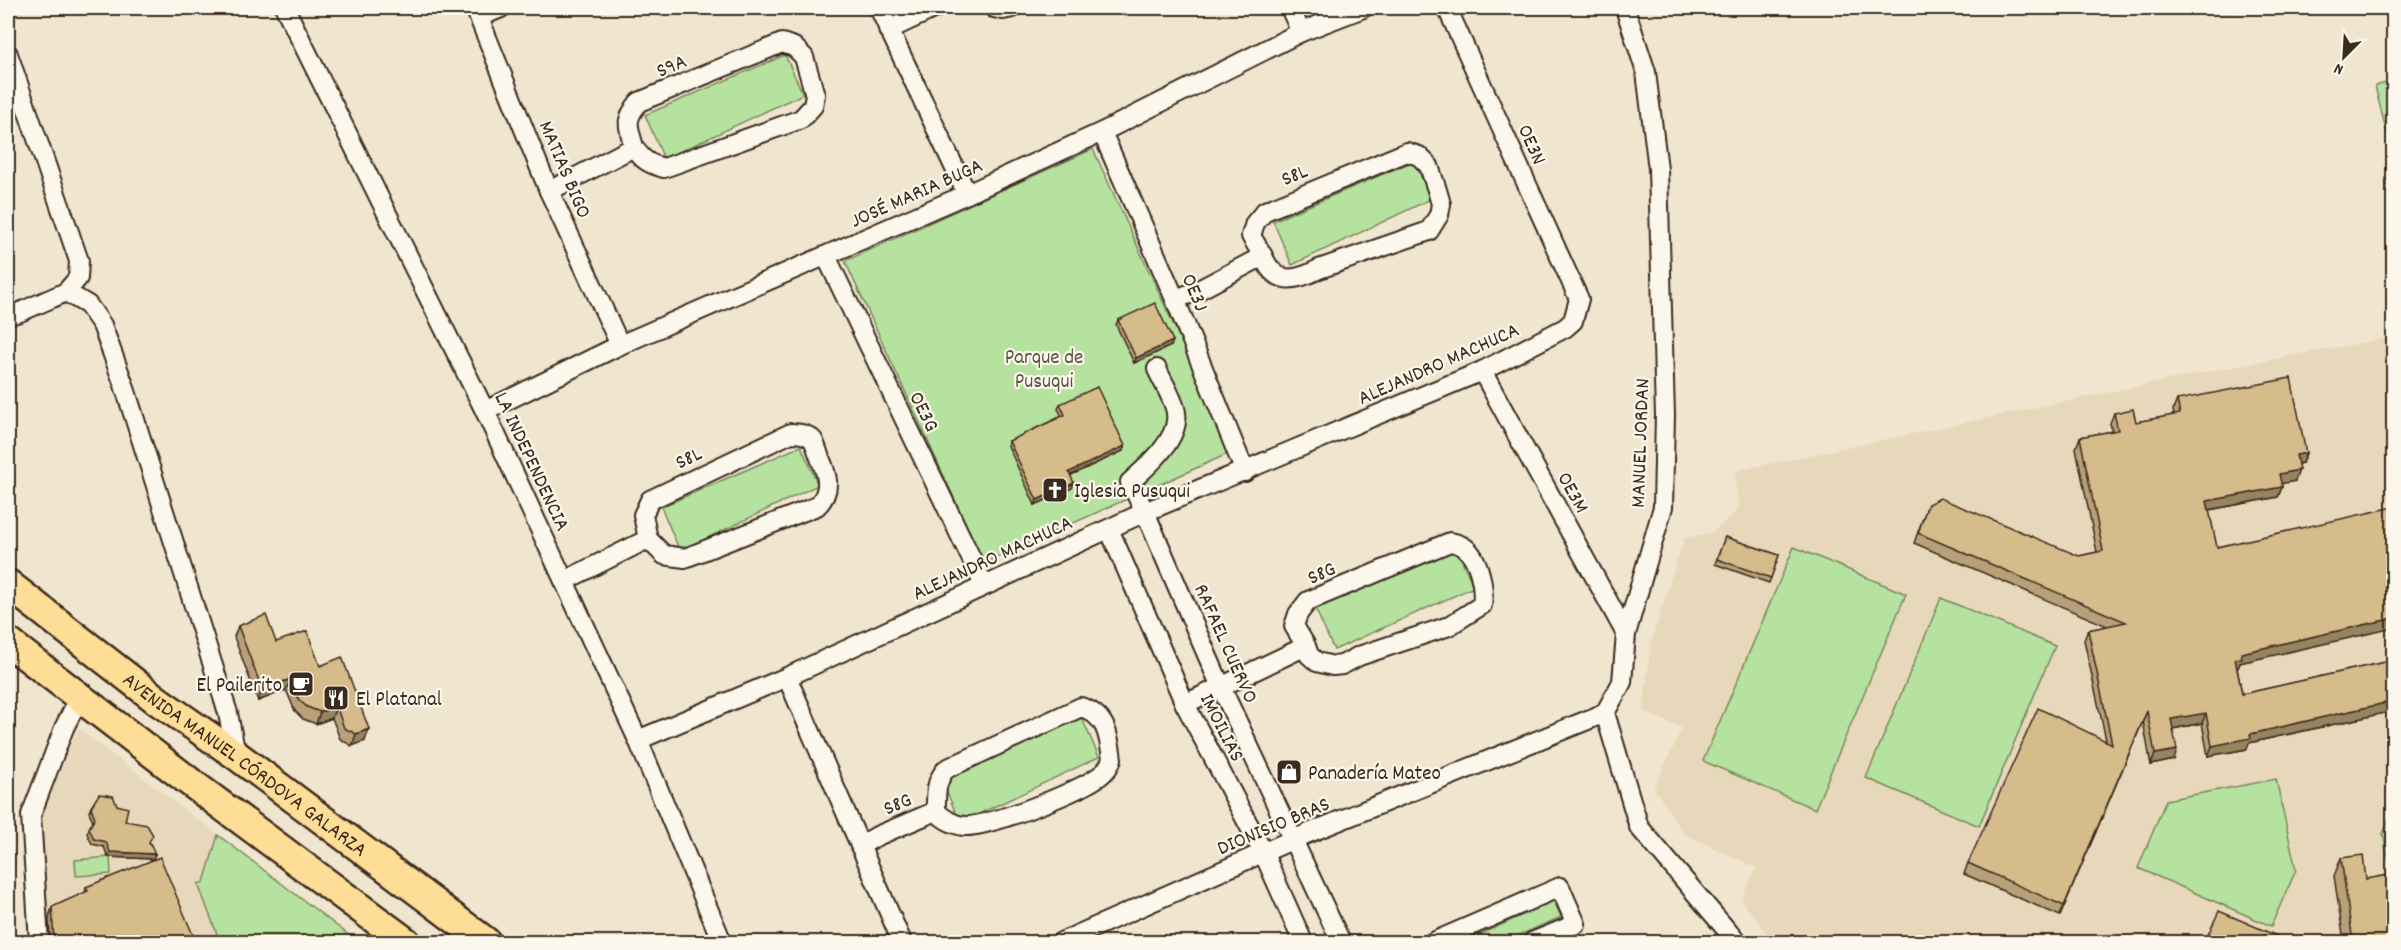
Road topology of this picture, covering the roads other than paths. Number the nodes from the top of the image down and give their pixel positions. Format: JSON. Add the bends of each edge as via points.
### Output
{"nodes":[{"id":1,"x":285,"y":8,"type":"edge"},
{"id":2,"x":501,"y":8,"type":"edge"},
{"id":3,"x":879,"y":8,"type":"edge"},
{"id":4,"x":935,"y":8,"type":"edge"},
{"id":5,"x":994,"y":8,"type":"edge"},
{"id":6,"x":1014,"y":8,"type":"edge"},
{"id":7,"x":1290,"y":8,"type":"edge"},
{"id":8,"x":1363,"y":8,"type":"edge"},
{"id":9,"x":1447,"y":8,"type":"edge"},
{"id":10,"x":1625,"y":8,"type":"edge"},
{"id":11,"x":477,"y":12,"type":"edge"},
{"id":12,"x":888,"y":30,"type":"junction"},
{"id":13,"x":1301,"y":32,"type":"junction"},
{"id":14,"x":8,"y":54,"type":"edge"},
{"id":15,"x":1102,"y":132,"type":"junction"},
{"id":16,"x":634,"y":147,"type":"junction"},
{"id":17,"x":549,"y":191,"type":"junction"},
{"id":18,"x":968,"y":194,"type":"junction"},
{"id":19,"x":826,"y":256,"type":"junction"},
{"id":20,"x":1263,"y":256,"type":"junction"},
{"id":21,"x":66,"y":292,"type":"junction"},
{"id":22,"x":1175,"y":299,"type":"junction"},
{"id":23,"x":1579,"y":299,"type":"joint"},
{"id":24,"x":8,"y":315,"type":"edge"},
{"id":25,"x":620,"y":345,"type":"junction"},
{"id":26,"x":1157,"y":369,"type":"dead end"},
{"id":27,"x":1482,"y":371,"type":"junction"},
{"id":28,"x":484,"y":411,"type":"junction"},
{"id":29,"x":1245,"y":472,"type":"junction"},
{"id":30,"x":1145,"y":513,"type":"junction"},
{"id":31,"x":1109,"y":529,"type":"junction"},
{"id":32,"x":648,"y":538,"type":"junction"},
{"id":33,"x":564,"y":581,"type":"junction"},
{"id":34,"x":8,"y":584,"type":"edge"},
{"id":35,"x":984,"y":585,"type":"junction"},
{"id":36,"x":1626,"y":634,"type":"junction"},
{"id":37,"x":8,"y":642,"type":"edge"},
{"id":38,"x":1306,"y":646,"type":"junction"},
{"id":39,"x":787,"y":677,"type":"junction"},
{"id":40,"x":1221,"y":687,"type":"junction"},
{"id":41,"x":79,"y":698,"type":"junction"},
{"id":42,"x":1185,"y":704,"type":"junction"},
{"id":43,"x":1605,"y":713,"type":"junction"},
{"id":44,"x":638,"y":740,"type":"junction"},
{"id":45,"x":236,"y":755,"type":"junction"},
{"id":46,"x":936,"y":811,"type":"junction"},
{"id":47,"x":1294,"y":839,"type":"junction"},
{"id":48,"x":860,"y":846,"type":"junction"},
{"id":49,"x":1263,"y":852,"type":"junction"},
{"id":50,"x":1441,"y":941,"type":"edge"},
{"id":51,"x":39,"y":942,"type":"edge"},
{"id":52,"x":406,"y":942,"type":"edge"},
{"id":53,"x":486,"y":942,"type":"edge"},
{"id":54,"x":722,"y":942,"type":"edge"},
{"id":55,"x":902,"y":942,"type":"edge"},
{"id":56,"x":1061,"y":942,"type":"edge"},
{"id":57,"x":1303,"y":942,"type":"edge"},
{"id":58,"x":1341,"y":942,"type":"edge"},
{"id":59,"x":1532,"y":942,"type":"edge"},
{"id":60,"x":1737,"y":942,"type":"edge"}],
"edges":[{"from":1,"to":28,"type":"street","name":"LA INDEPENDENCIA"},
{"from":2,"to":11,"type":"street"},
{"from":3,"to":12,"type":"street"},
{"from":4,"to":12,"type":"street"},
{"from":5,"to":6,"type":"street"},
{"from":7,"to":13,"type":"street"},
{"from":8,"to":13,"type":"street","name":"JOSÉ MARIA BUGA"},
{"from":9,"to":23,"type":"street","name":"OE3N"},
{"from":10,"to":36,"type":"street","name":"MANUEL JORDAN","via":[[1646,72],[1658,170],[1665,415],[1663,507]]},
{"from":11,"to":17,"type":"street","name":"MATIAS BIGO"},
{"from":12,"to":18,"type":"street"},
{"from":13,"to":15,"type":"street","name":"JOSÉ MARIA BUGA"},
{"from":14,"to":21,"type":"street","via":[[79,261],[78,278]]},
{"from":15,"to":18,"type":"street","name":"JOSÉ MARIA BUGA"},
{"from":15,"to":22,"type":"street","name":"OE3J"},
{"from":16,"to":16,"type":"street","name":"S9A","via":[[648,164],[664,168],[801,119],[813,106],[815,95],[804,57],[794,47],[782,43],[639,102],[629,115]]},
{"from":16,"to":17,"type":"street"},
{"from":17,"to":25,"type":"street","name":"MATIAS BIGO"},
{"from":18,"to":19,"type":"street","name":"JOSÉ MARIA BUGA"},
{"from":19,"to":25,"type":"street","name":"JOSÉ MARIA BUGA"},
{"from":19,"to":35,"type":"street","name":"OE3G"},
{"from":20,"to":20,"type":"street","name":"S8L","via":[[1276,275],[1302,278],[1429,231],[1441,204],[1429,166],[1419,156],[1407,152],[1265,211],[1251,236]]},
{"from":20,"to":22,"type":"street"},
{"from":21,"to":24,"type":"street"},
{"from":21,"to":45,"type":"street","via":[[88,305],[102,325],[228,712]]},
{"from":22,"to":29,"type":"street","name":"OE3J"},
{"from":23,"to":27,"type":"street","name":"ALEJANDRO MACHUCA","via":[[1573,321],[1565,328]]},
{"from":25,"to":28,"type":"street","name":"JOSÉ MARIA BUGA"},
{"from":26,"to":30,"type":"street","name":"RAFAEL CUERVO","via":[[1177,414],[1164,450],[1130,482]]},
{"from":27,"to":29,"type":"street","name":"ALEJANDRO MACHUCA"},
{"from":27,"to":36,"type":"street","name":"OE3M"},
{"from":28,"to":33,"type":"street","name":"LA INDEPENDENCIA"},
{"from":29,"to":30,"type":"street","name":"ALEJANDRO MACHUCA"},
{"from":30,"to":31,"type":"street","name":"ALEJANDRO MACHUCA"},
{"from":30,"to":40,"type":"street","name":"RAFAEL CUERVO"},
{"from":31,"to":35,"type":"street","name":"ALEJANDRO MACHUCA"},
{"from":31,"to":42,"type":"street","name":"IMOILIAS"},
{"from":32,"to":32,"type":"street","name":"S8L","via":[[664,555],[685,558],[817,506],[828,488],[813,440],[791,433],[650,500],[643,515]]},
{"from":32,"to":33,"type":"street"},
{"from":33,"to":44,"type":"street","name":"LA INDEPENDENCIA"},
{"from":34,"to":45,"type":"main road","name":"AVENIDA MANUEL CÓRDOVA GALARZA","via":[[158,701]]},
{"from":35,"to":39,"type":"street","name":"ALEJANDRO MACHUCA"},
{"from":36,"to":43,"type":"street","name":"MANUEL JORDAN","via":[[1622,682]]},
{"from":37,"to":41,"type":"main road"},
{"from":38,"to":38,"type":"street","name":"S8G","via":[[1317,662],[1342,665],[1449,626],[1482,605],[1484,594],[1473,555],[1450,542],[1308,601],[1294,626]]},
{"from":38,"to":40,"type":"street"},
{"from":39,"to":44,"type":"street","name":"ALEJANDRO MACHUCA"},
{"from":39,"to":48,"type":"street"},
{"from":40,"to":42,"type":"street"},
{"from":40,"to":47,"type":"street","name":"RAFAEL CUERVO"},
{"from":41,"to":51,"type":"street","via":[[31,815]]},
{"from":41,"to":52,"type":"main road"},
{"from":42,"to":49,"type":"street","name":"IMOILIAS"},
{"from":43,"to":47,"type":"street","name":"DIONISIO BRAS"},
{"from":43,"to":60,"type":"street","via":[[1639,827]]},
{"from":44,"to":54,"type":"street","name":"LA INDEPENDENCIA"},
{"from":45,"to":53,"type":"main road","name":"AVENIDA MANUEL CÓRDOVA GALARZA"},
{"from":46,"to":46,"type":"street","name":"S8G","via":[[950,822],[975,825],[1032,807],[1101,776],[1112,759],[1103,721],[1093,711],[1081,707],[946,769],[936,788]]},
{"from":46,"to":48,"type":"street","name":"S8G"},
{"from":47,"to":49,"type":"street","name":"DIONISIO BRAS"},
{"from":47,"to":58,"type":"street","name":"RAFAEL CUERVO"},
{"from":48,"to":55,"type":"street"},
{"from":49,"to":56,"type":"street","name":"DIONISIO BRAS"},
{"from":49,"to":57,"type":"street","name":"IMOILIAS"},
{"from":50,"to":59,"type":"street","via":[[1560,887],[1576,924]]}]}
